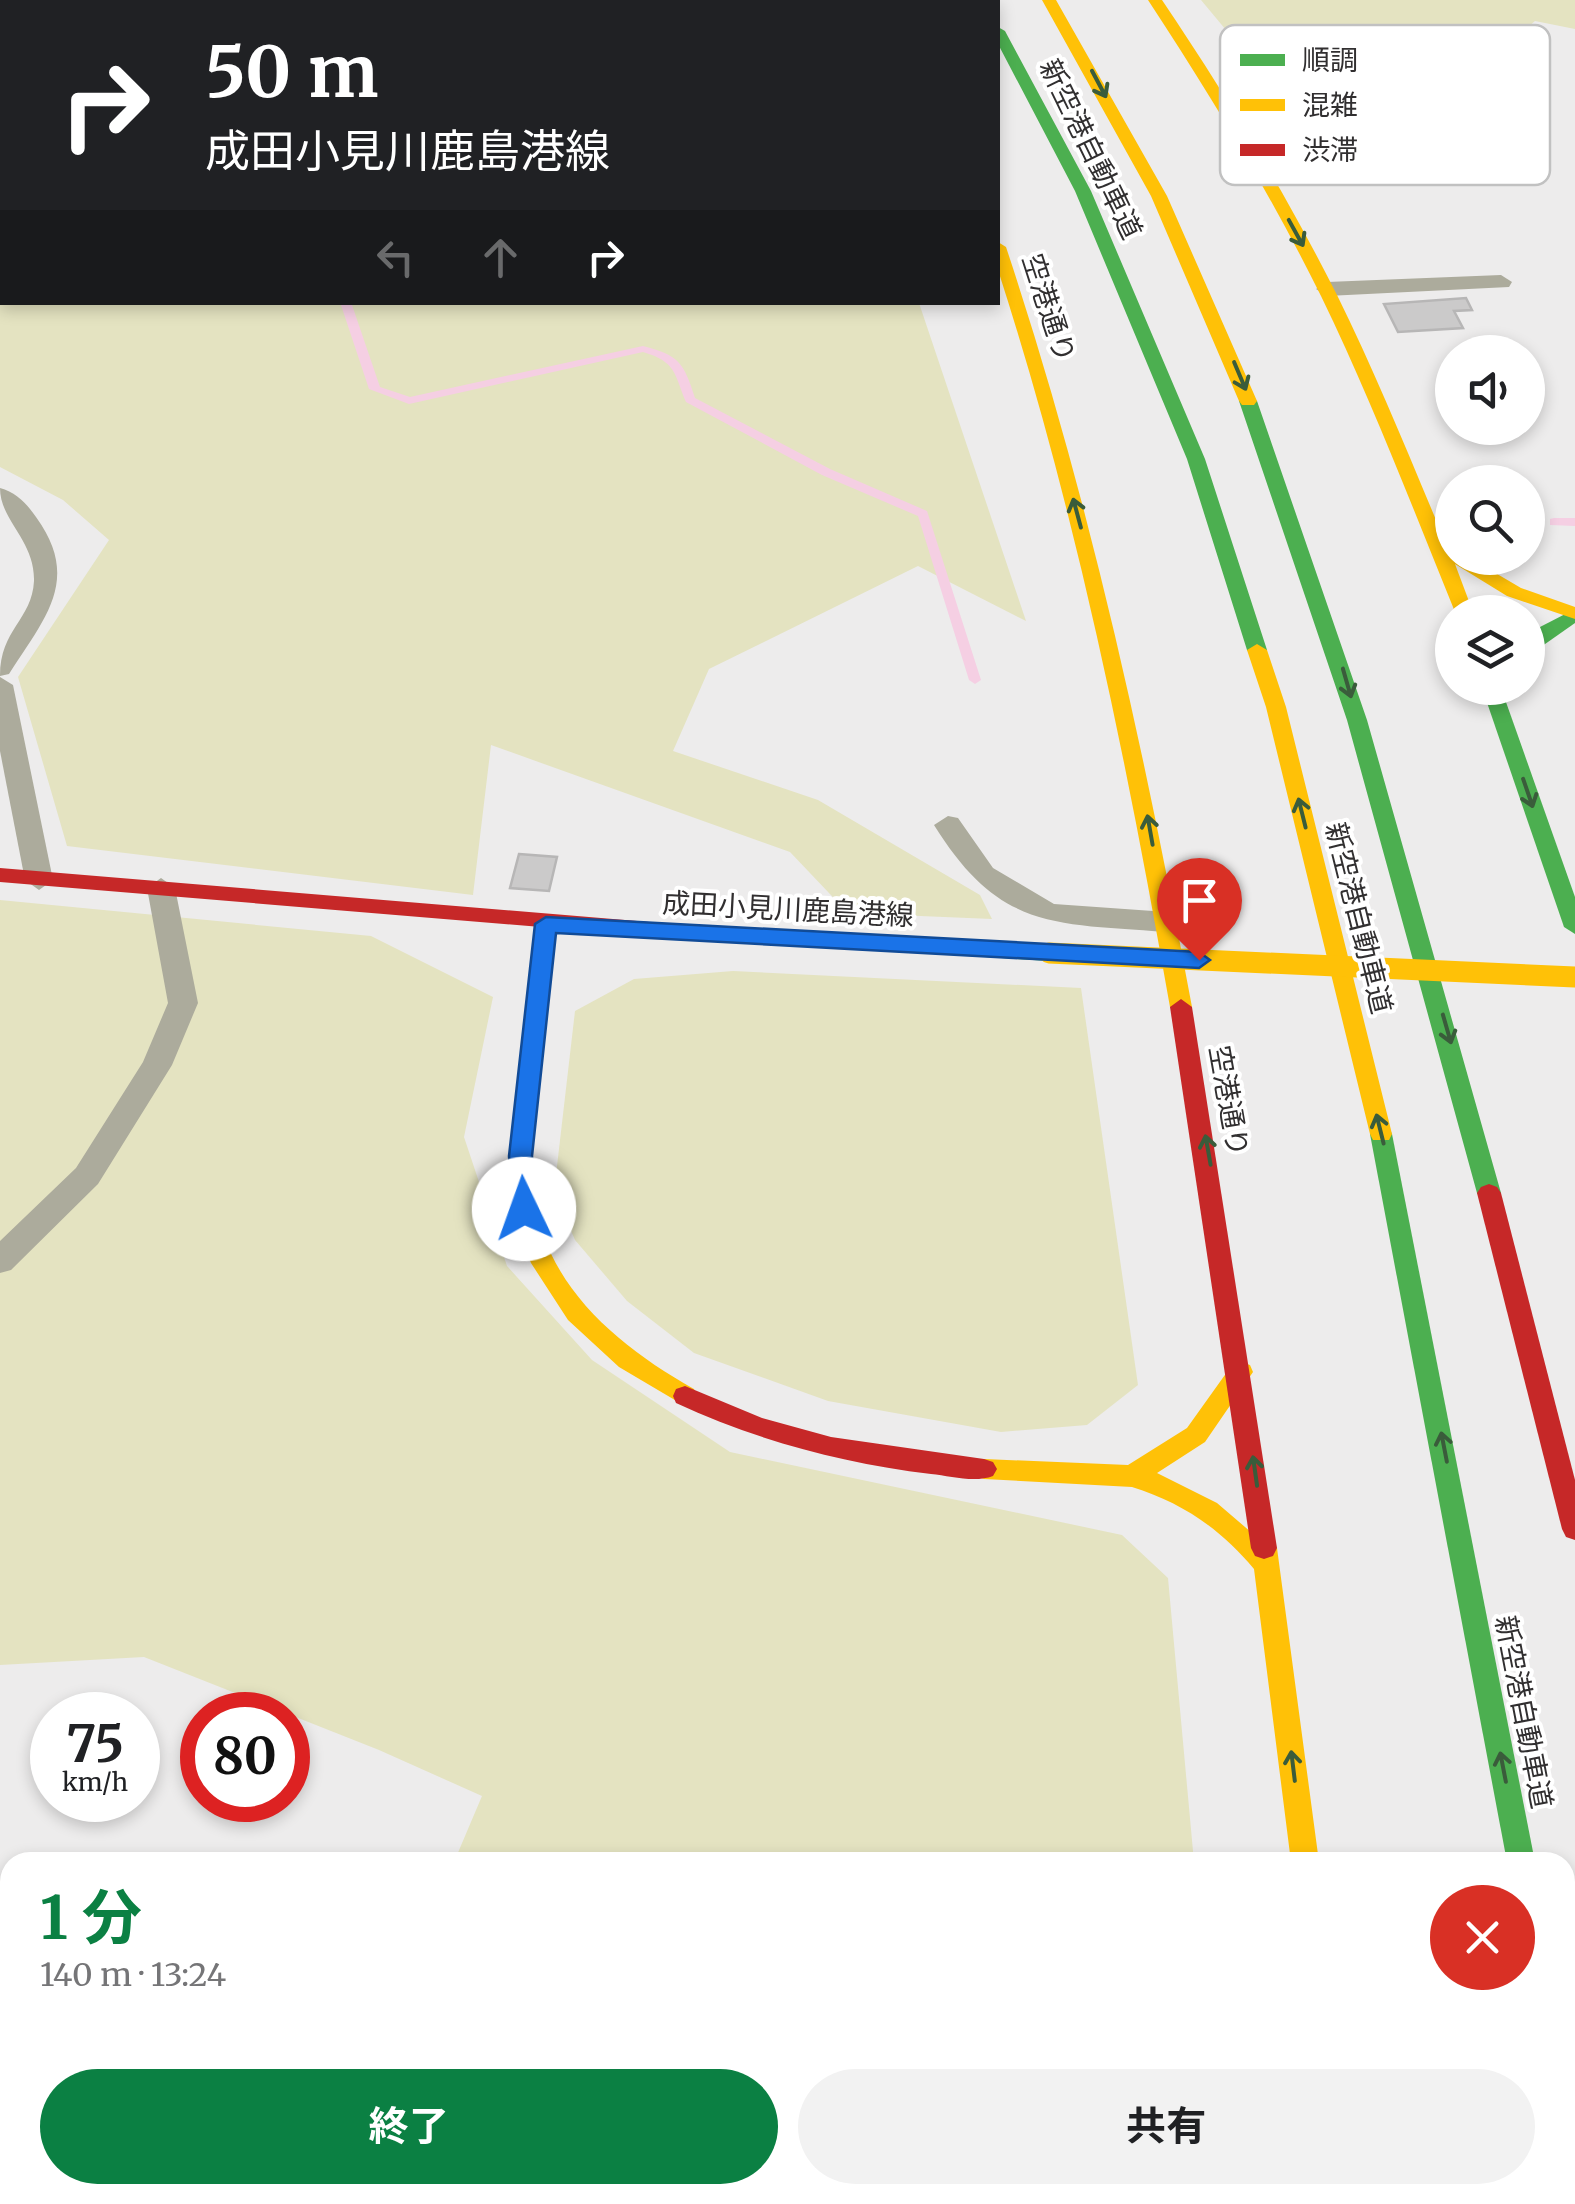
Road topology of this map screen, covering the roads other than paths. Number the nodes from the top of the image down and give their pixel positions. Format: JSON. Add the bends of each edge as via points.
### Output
{"nodes":[{"id":1,"x":1049,"y":0,"type":"edge"},
{"id":2,"x":1155,"y":0,"type":"edge"},
{"id":3,"x":1000,"y":35,"type":"edge"},
{"id":4,"x":1220,"y":103,"type":"edge"},
{"id":5,"x":1269,"y":185,"type":"edge"},
{"id":6,"x":1000,"y":252,"type":"edge"},
{"id":7,"x":1501,"y":282,"type":"dead end"},
{"id":8,"x":1327,"y":289,"type":"junction"},
{"id":9,"x":0,"y":495,"type":"edge"},
{"id":10,"x":1435,"y":519,"type":"edge"},
{"id":11,"x":1487,"y":575,"type":"edge"},
{"id":12,"x":1575,"y":614,"type":"edge"},
{"id":13,"x":1545,"y":633,"type":"edge"},
{"id":14,"x":0,"y":668,"type":"edge"},
{"id":15,"x":0,"y":685,"type":"edge"},
{"id":16,"x":1501,"y":705,"type":"edge"},
{"id":17,"x":948,"y":825,"type":"dead end"},
{"id":18,"x":0,"y":875,"type":"edge"},
{"id":19,"x":39,"y":880,"type":"junction"},
{"id":20,"x":161,"y":888,"type":"junction"},
{"id":21,"x":1166,"y":922,"type":"junction"},
{"id":22,"x":546,"y":924,"type":"junction"},
{"id":23,"x":1575,"y":928,"type":"edge"},
{"id":24,"x":1575,"y":978,"type":"edge"},
{"id":25,"x":0,"y":1262,"type":"edge"},
{"id":26,"x":1240,"y":1372,"type":"junction"},
{"id":27,"x":1132,"y":1476,"type":"junction"},
{"id":28,"x":1575,"y":1529,"type":"edge"},
{"id":29,"x":1268,"y":1568,"type":"junction"},
{"id":30,"x":1304,"y":1852,"type":"edge"},
{"id":31,"x":1519,"y":1852,"type":"edge"}],
"edges":[{"from":1,"to":28,"type":"main road","name":"新空港自動車道","one_way":true,"via":[[1150,182],[1242,378],[1334,638],[1470,1108]]},
{"from":2,"to":4,"type":"main road","one_way":true},
{"from":31,"to":3,"type":"main road","name":"新空港自動車道","one_way":true,"via":[[1397,1199],[1276,707],[1196,459],[1083,191]]},
{"from":5,"to":8,"type":"main road","one_way":true},
{"from":21,"to":6,"type":"main road","name":"空港通り","one_way":true,"via":[[1125,694],[1029,331]]},
{"from":7,"to":8,"type":"lane"},
{"from":8,"to":10,"type":"main road"},
{"from":9,"to":14,"type":"lane","via":[[18,506],[42,550],[45,593]]},
{"from":11,"to":12,"type":"main road"},
{"from":12,"to":13,"type":"main road"},
{"from":15,"to":19,"type":"lane"},
{"from":16,"to":23,"type":"main road","one_way":true},
{"from":17,"to":21,"type":"lane","via":[[983,875],[1048,913]]},
{"from":18,"to":19,"type":"main road","name":"成田小見川鹿島港線"},
{"from":19,"to":20,"type":"main road","name":"成田小見川鹿島港線"},
{"from":20,"to":22,"type":"main road","name":"成田小見川鹿島港線"},
{"from":20,"to":25,"type":"lane","via":[[183,1002],[157,1066],[87,1176]]},
{"from":26,"to":21,"type":"main road","name":"空港通り","one_way":true,"via":[[1210,1158]]},
{"from":22,"to":24,"type":"main road","name":"成田小見川鹿島港線","bridge":true},
{"from":22,"to":27,"type":"main road","via":[[520,1156],[524,1209],[541,1265],[580,1320],[638,1370],[711,1411],[791,1441],[880,1460]]},
{"from":26,"to":27,"type":"main road","via":[[1200,1433]]},
{"from":29,"to":26,"type":"main road","name":"空港通り","one_way":true},
{"from":27,"to":29,"type":"main road","via":[[1172,1485],[1199,1501],[1245,1534]]},
{"from":30,"to":29,"type":"main road","name":"空港通り","one_way":true}]}
